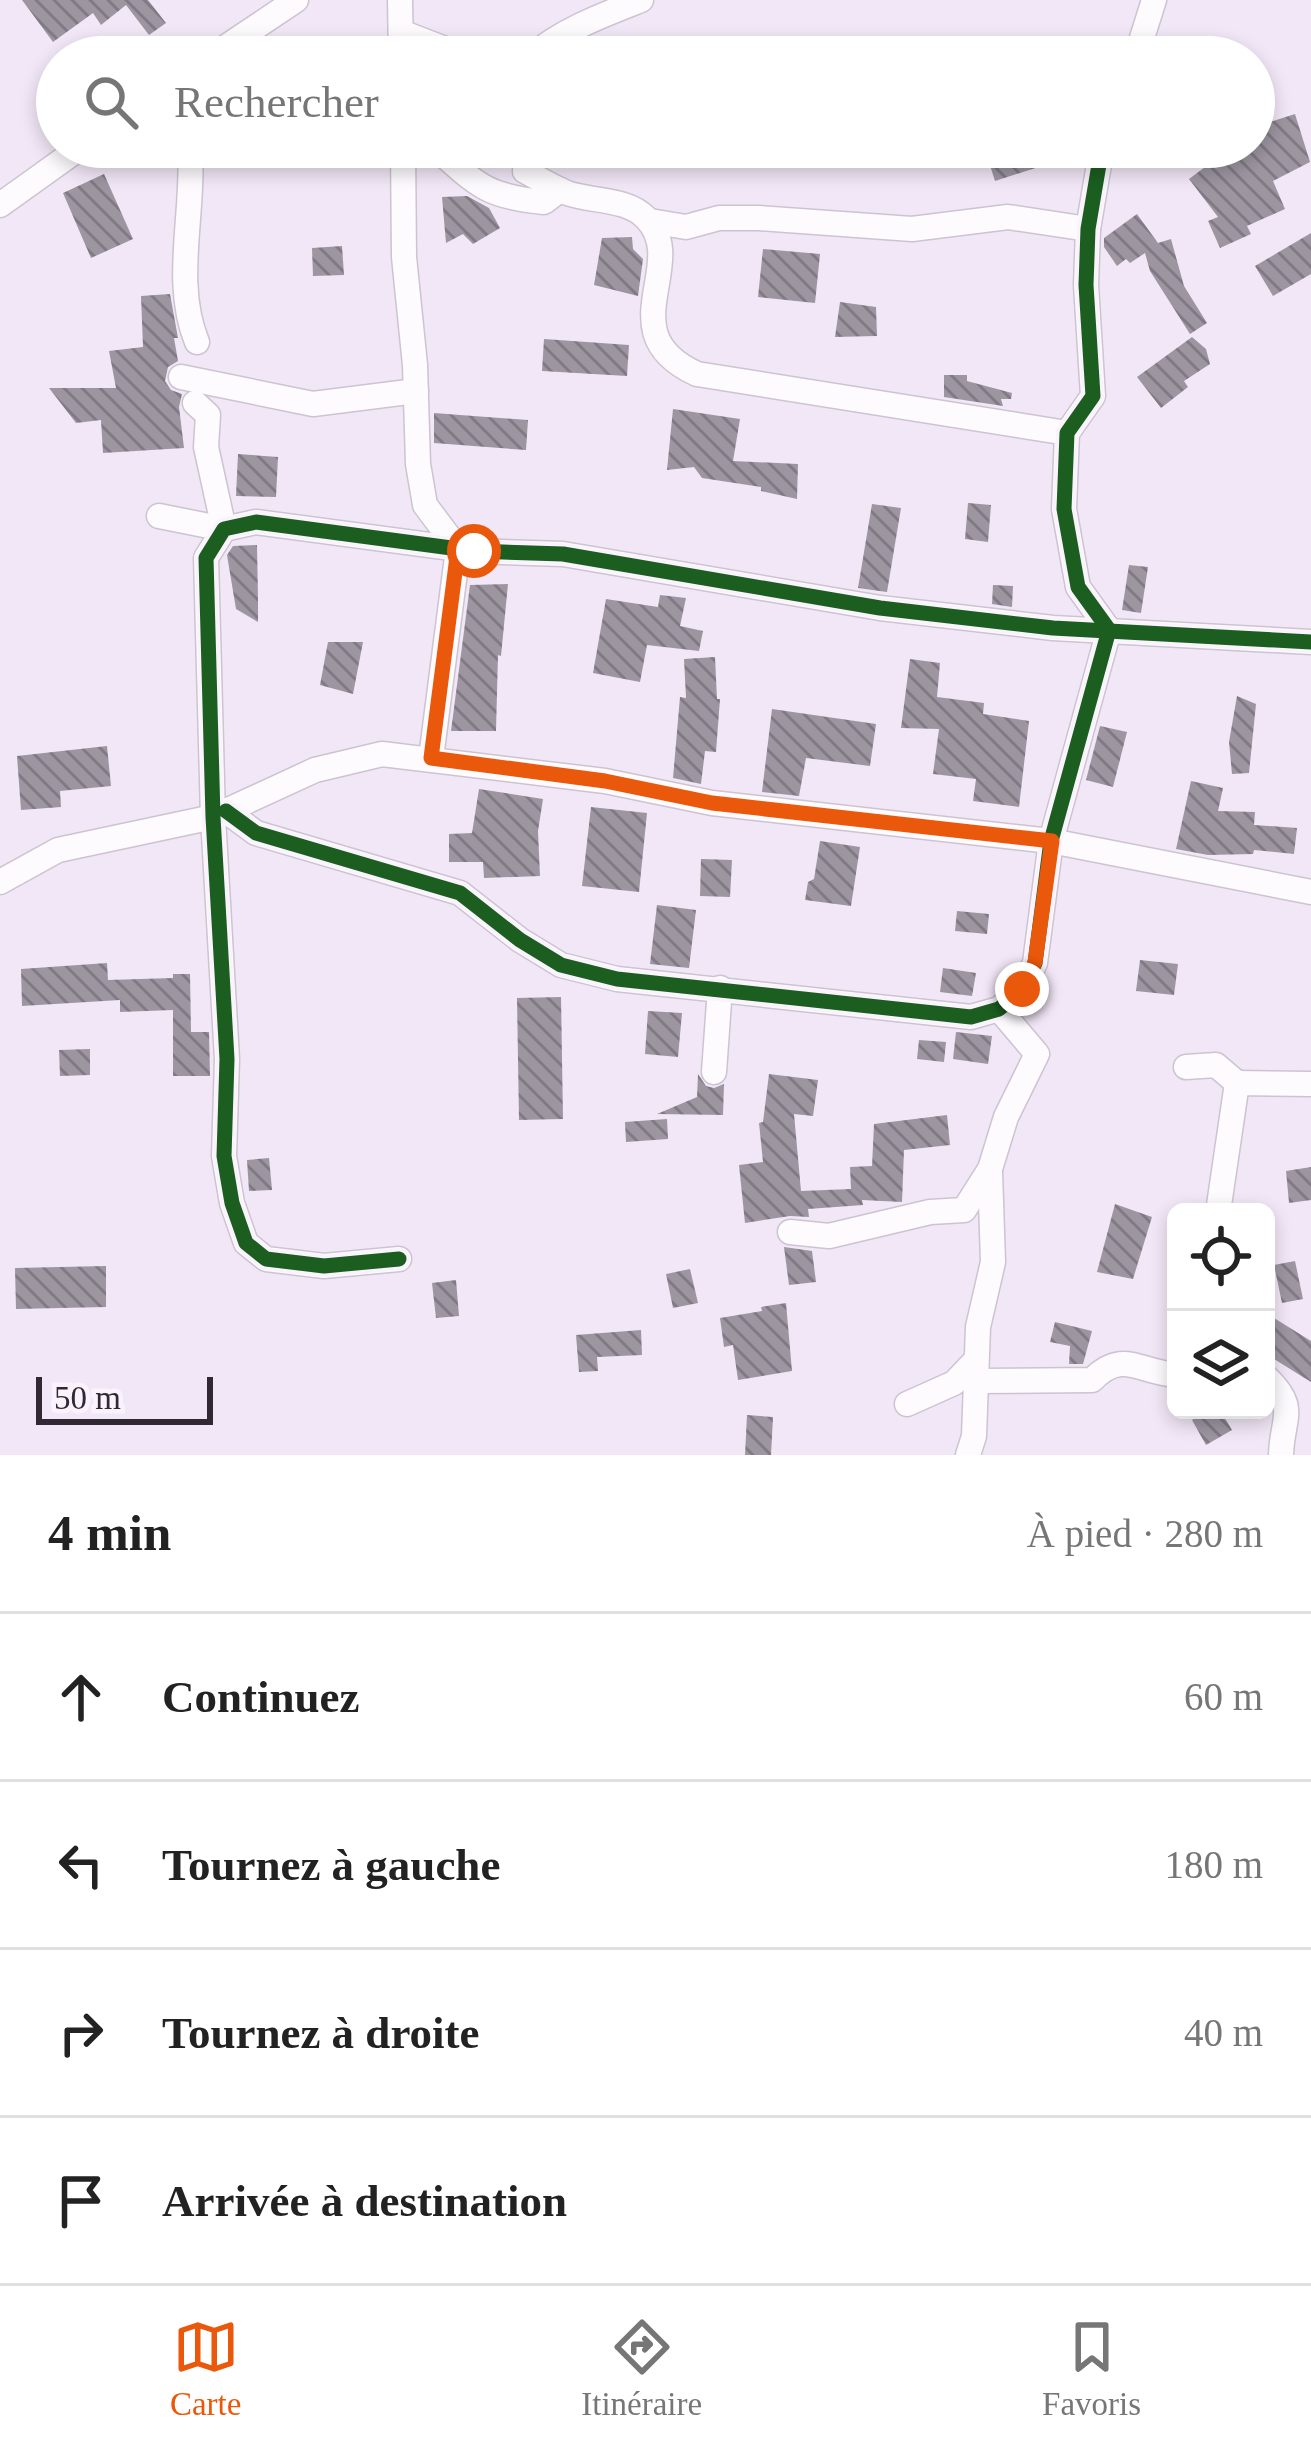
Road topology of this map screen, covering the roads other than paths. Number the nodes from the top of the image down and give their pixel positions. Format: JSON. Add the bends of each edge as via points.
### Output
{"nodes":[{"id":1,"x":296,"y":0,"type":"edge"},
{"id":2,"x":400,"y":0,"type":"edge"},
{"id":3,"x":641,"y":0,"type":"edge"},
{"id":4,"x":1154,"y":0,"type":"edge"},
{"id":5,"x":242,"y":36,"type":"edge"},
{"id":6,"x":401,"y":36,"type":"edge"},
{"id":7,"x":560,"y":36,"type":"edge"},
{"id":8,"x":1143,"y":36,"type":"edge"},
{"id":9,"x":52,"y":168,"type":"edge"},
{"id":10,"x":190,"y":168,"type":"edge"},
{"id":11,"x":403,"y":168,"type":"edge"},
{"id":12,"x":458,"y":168,"type":"edge"},
{"id":13,"x":525,"y":168,"type":"edge"},
{"id":14,"x":1098,"y":168,"type":"edge"},
{"id":15,"x":560,"y":190,"type":"junction"},
{"id":16,"x":0,"y":205,"type":"edge"},
{"id":17,"x":650,"y":221,"type":"junction"},
{"id":18,"x":1088,"y":229,"type":"junction"},
{"id":19,"x":196,"y":343,"type":"dead end"},
{"id":20,"x":181,"y":377,"type":"dead end"},
{"id":21,"x":416,"y":391,"type":"junction"},
{"id":22,"x":195,"y":403,"type":"dead end"},
{"id":23,"x":1067,"y":433,"type":"junction"},
{"id":24,"x":425,"y":505,"type":"junction"},
{"id":25,"x":159,"y":516,"type":"dead end"},
{"id":26,"x":224,"y":529,"type":"junction"},
{"id":27,"x":396,"y":541,"type":"junction"},
{"id":28,"x":458,"y":549,"type":"junction"},
{"id":29,"x":1109,"y":630,"type":"junction"},
{"id":30,"x":1311,"y":642,"type":"edge"},
{"id":31,"x":431,"y":758,"type":"junction"},
{"id":32,"x":219,"y":814,"type":"junction"},
{"id":33,"x":1052,"y":841,"type":"junction"},
{"id":34,"x":0,"y":882,"type":"edge"},
{"id":35,"x":1311,"y":892,"type":"edge"},
{"id":36,"x":720,"y":988,"type":"junction"},
{"id":37,"x":999,"y":1010,"type":"junction"},
{"id":38,"x":1186,"y":1067,"type":"dead end"},
{"id":39,"x":714,"y":1072,"type":"dead end"},
{"id":40,"x":1237,"y":1083,"type":"junction"},
{"id":41,"x":1311,"y":1084,"type":"edge"},
{"id":42,"x":990,"y":1169,"type":"junction"},
{"id":43,"x":1219,"y":1203,"type":"edge"},
{"id":44,"x":790,"y":1232,"type":"dead end"},
{"id":45,"x":399,"y":1259,"type":"dead end"},
{"id":46,"x":975,"y":1370,"type":"junction"},
{"id":47,"x":1167,"y":1375,"type":"edge"},
{"id":48,"x":1275,"y":1385,"type":"edge"},
{"id":49,"x":907,"y":1404,"type":"dead end"},
{"id":50,"x":968,"y":1455,"type":"edge"},
{"id":51,"x":1281,"y":1455,"type":"edge"}],
"edges":[{"from":1,"to":5,"type":"street"},
{"from":2,"to":6,"type":"street"},
{"from":3,"to":7,"type":"street"},
{"from":4,"to":8,"type":"street"},
{"from":9,"to":16,"type":"street"},
{"from":10,"to":19,"type":"street","via":[[184,276]]},
{"from":11,"to":21,"type":"street"},
{"from":12,"to":15,"type":"street","via":[[502,199],[544,202]]},
{"from":13,"to":15,"type":"street"},
{"from":14,"to":18,"type":"street"},
{"from":15,"to":17,"type":"street","via":[[628,205]]},
{"from":17,"to":18,"type":"street","via":[[686,227],[759,218],[912,229],[1008,217]]},
{"from":17,"to":23,"type":"street","via":[[658,244],[650,324],[678,366]]},
{"from":18,"to":23,"type":"street","via":[[1093,396]]},
{"from":20,"to":21,"type":"street","via":[[313,404]]},
{"from":21,"to":24,"type":"street"},
{"from":22,"to":26,"type":"street","via":[[208,415],[206,447]]},
{"from":23,"to":29,"type":"street","via":[[1064,509],[1078,587]]},
{"from":24,"to":27,"type":"street"},
{"from":24,"to":28,"type":"street"},
{"from":25,"to":26,"type":"street"},
{"from":26,"to":27,"type":"street","via":[[256,522]]},
{"from":26,"to":32,"type":"street","via":[[206,558]]},
{"from":27,"to":28,"type":"street"},
{"from":28,"to":29,"type":"street","via":[[563,554],[880,608]]},
{"from":28,"to":31,"type":"street"},
{"from":29,"to":30,"type":"street"},
{"from":29,"to":33,"type":"street"},
{"from":31,"to":32,"type":"street","via":[[382,754],[315,770]]},
{"from":31,"to":33,"type":"street","via":[[712,803]]},
{"from":32,"to":34,"type":"street","via":[[58,850]]},
{"from":32,"to":36,"type":"street","via":[[256,833],[460,892],[560,965]]},
{"from":32,"to":45,"type":"street","via":[[224,1156],[246,1244],[266,1258],[324,1266]]},
{"from":33,"to":35,"type":"street"},
{"from":33,"to":37,"type":"street","via":[[1035,962]]},
{"from":36,"to":37,"type":"street","via":[[971,1017]]},
{"from":36,"to":39,"type":"street"},
{"from":37,"to":42,"type":"street","via":[[1037,1054]]},
{"from":38,"to":40,"type":"street","via":[[1216,1065]]},
{"from":40,"to":41,"type":"street"},
{"from":40,"to":43,"type":"street"},
{"from":42,"to":44,"type":"street","via":[[964,1210],[830,1236]]},
{"from":42,"to":46,"type":"street","via":[[993,1262]]},
{"from":46,"to":47,"type":"street","via":[[1092,1380],[1124,1361]]},
{"from":46,"to":49,"type":"street"},
{"from":46,"to":50,"type":"street"},
{"from":48,"to":51,"type":"street","via":[[1289,1410]]}]}
